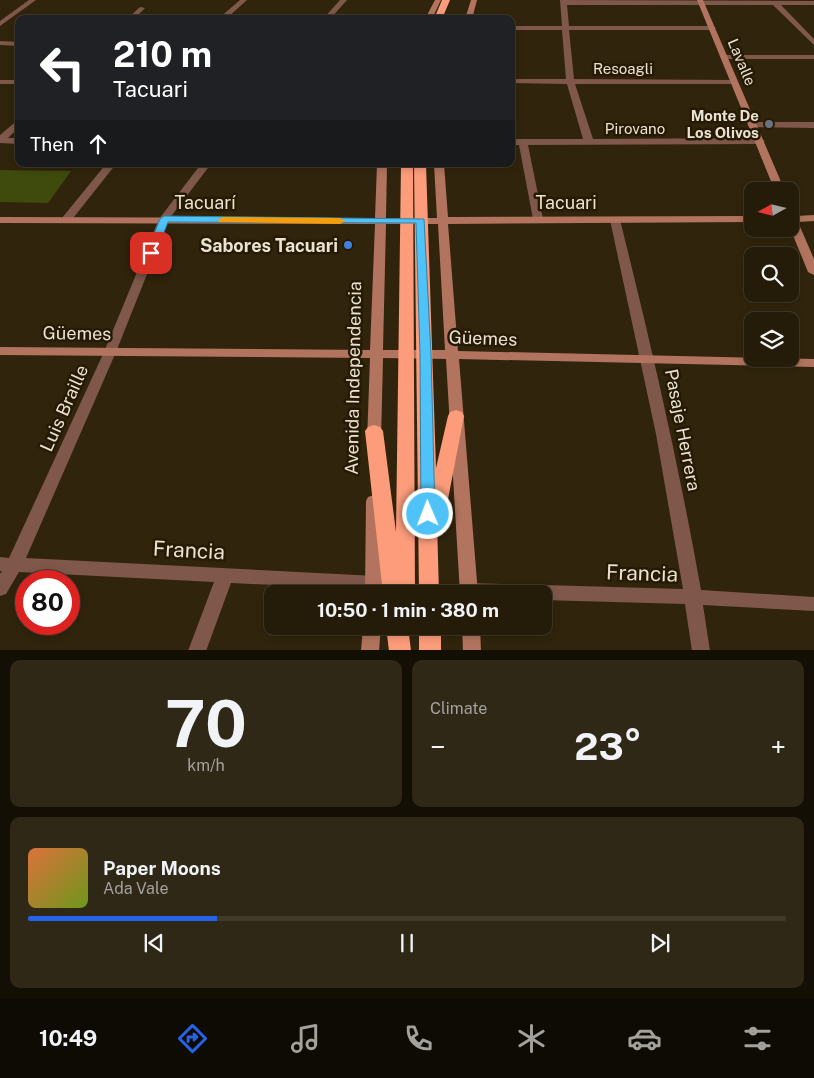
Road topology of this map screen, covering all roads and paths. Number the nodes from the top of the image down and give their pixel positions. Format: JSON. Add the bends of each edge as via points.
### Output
{"nodes":[{"id":1,"x":33,"y":0,"type":"edge"},
{"id":2,"x":244,"y":0,"type":"edge"},
{"id":3,"x":344,"y":0,"type":"edge"},
{"id":4,"x":438,"y":0,"type":"edge"},
{"id":5,"x":474,"y":0,"type":"edge"},
{"id":6,"x":564,"y":2,"type":"edge"},
{"id":7,"x":700,"y":2,"type":"edge"},
{"id":8,"x":773,"y":2,"type":"edge"},
{"id":9,"x":814,"y":3,"type":"edge"},
{"id":10,"x":445,"y":4,"type":"edge"},
{"id":11,"x":142,"y":8,"type":"dead end"},
{"id":12,"x":134,"y":15,"type":"edge"},
{"id":13,"x":227,"y":15,"type":"edge"},
{"id":14,"x":330,"y":15,"type":"edge"},
{"id":15,"x":432,"y":15,"type":"edge"},
{"id":16,"x":434,"y":15,"type":"edge"},
{"id":17,"x":469,"y":15,"type":"edge"},
{"id":18,"x":0,"y":24,"type":"edge"},
{"id":19,"x":515,"y":28,"type":"edge"},
{"id":20,"x":567,"y":28,"type":"junction"},
{"id":21,"x":712,"y":28,"type":"junction"},
{"id":22,"x":814,"y":43,"type":"edge"},
{"id":23,"x":0,"y":44,"type":"edge"},
{"id":24,"x":15,"y":44,"type":"edge"},
{"id":25,"x":724,"y":56,"type":"junction"},
{"id":26,"x":814,"y":57,"type":"edge"},
{"id":27,"x":515,"y":81,"type":"edge"},
{"id":28,"x":570,"y":81,"type":"junction"},
{"id":29,"x":0,"y":82,"type":"edge"},
{"id":30,"x":15,"y":82,"type":"edge"},
{"id":31,"x":734,"y":82,"type":"junction"},
{"id":32,"x":753,"y":125,"type":"junction"},
{"id":33,"x":814,"y":125,"type":"edge"},
{"id":34,"x":15,"y":126,"type":"edge"},
{"id":35,"x":0,"y":140,"type":"edge"},
{"id":36,"x":15,"y":140,"type":"edge"},
{"id":37,"x":760,"y":141,"type":"junction"},
{"id":38,"x":515,"y":142,"type":"edge"},
{"id":39,"x":523,"y":142,"type":"junction"},
{"id":40,"x":589,"y":142,"type":"junction"},
{"id":41,"x":109,"y":167,"type":"edge"},
{"id":42,"x":204,"y":167,"type":"edge"},
{"id":43,"x":382,"y":167,"type":"edge"},
{"id":44,"x":407,"y":167,"type":"edge"},
{"id":45,"x":420,"y":167,"type":"edge"},
{"id":46,"x":439,"y":167,"type":"edge"},
{"id":47,"x":776,"y":182,"type":"edge"},
{"id":48,"x":799,"y":217,"type":"edge"},
{"id":49,"x":814,"y":218,"type":"edge"},
{"id":50,"x":164,"y":219,"type":"junction"},
{"id":51,"x":538,"y":219,"type":"junction"},
{"id":52,"x":744,"y":219,"type":"edge"},
{"id":53,"x":0,"y":220,"type":"edge"},
{"id":54,"x":66,"y":220,"type":"junction"},
{"id":55,"x":444,"y":220,"type":"junction"},
{"id":56,"x":615,"y":220,"type":"junction"},
{"id":57,"x":379,"y":221,"type":"junction"},
{"id":58,"x":414,"y":221,"type":"junction"},
{"id":59,"x":799,"y":236,"type":"edge"},
{"id":60,"x":814,"y":272,"type":"edge"},
{"id":61,"x":0,"y":351,"type":"edge"},
{"id":62,"x":110,"y":352,"type":"junction"},
{"id":63,"x":426,"y":354,"type":"junction"},
{"id":64,"x":375,"y":355,"type":"junction"},
{"id":65,"x":407,"y":355,"type":"junction"},
{"id":66,"x":453,"y":356,"type":"junction"},
{"id":67,"x":649,"y":360,"type":"junction"},
{"id":68,"x":814,"y":363,"type":"edge"},
{"id":69,"x":456,"y":416,"type":"junction"},
{"id":70,"x":374,"y":432,"type":"junction"},
{"id":71,"x":7,"y":564,"type":"edge"},
{"id":72,"x":226,"y":574,"type":"junction"},
{"id":73,"x":343,"y":585,"type":"edge"},
{"id":74,"x":375,"y":585,"type":"edge"},
{"id":75,"x":392,"y":585,"type":"edge"},
{"id":76,"x":405,"y":585,"type":"edge"},
{"id":77,"x":430,"y":585,"type":"edge"},
{"id":78,"x":431,"y":585,"type":"edge"},
{"id":79,"x":468,"y":585,"type":"edge"},
{"id":80,"x":0,"y":589,"type":"edge"},
{"id":81,"x":552,"y":594,"type":"edge"},
{"id":82,"x":694,"y":597,"type":"junction"},
{"id":83,"x":814,"y":604,"type":"edge"},
{"id":84,"x":371,"y":635,"type":"edge"},
{"id":85,"x":398,"y":635,"type":"edge"},
{"id":86,"x":402,"y":635,"type":"edge"},
{"id":87,"x":430,"y":635,"type":"edge"},
{"id":88,"x":471,"y":635,"type":"edge"},
{"id":89,"x":197,"y":650,"type":"edge"},
{"id":90,"x":370,"y":650,"type":"edge"},
{"id":91,"x":401,"y":650,"type":"edge"},
{"id":92,"x":430,"y":650,"type":"edge"},
{"id":93,"x":472,"y":650,"type":"edge"},
{"id":94,"x":701,"y":650,"type":"edge"}],
"edges":[{"from":1,"to":18,"type":"street"},
{"from":2,"to":13,"type":"street"},
{"from":3,"to":14,"type":"street"},
{"from":4,"to":15,"type":"street"},
{"from":5,"to":17,"type":"street"},
{"from":6,"to":7,"type":"street"},
{"from":6,"to":20,"type":"street"},
{"from":7,"to":8,"type":"street"},
{"from":7,"to":21,"type":"street","name":"Lavalle"},
{"from":8,"to":9,"type":"street"},
{"from":8,"to":22,"type":"street"},
{"from":10,"to":16,"type":"highway"},
{"from":11,"to":12,"type":"street"},
{"from":19,"to":20,"type":"street"},
{"from":20,"to":21,"type":"street"},
{"from":20,"to":28,"type":"street"},
{"from":21,"to":25,"type":"street","name":"Lavalle"},
{"from":23,"to":24,"type":"street"},
{"from":25,"to":26,"type":"street"},
{"from":25,"to":31,"type":"street","name":"Lavalle"},
{"from":27,"to":28,"type":"street","name":"Resoagli"},
{"from":28,"to":31,"type":"street","name":"Resoagli"},
{"from":28,"to":40,"type":"street"},
{"from":29,"to":30,"type":"street"},
{"from":31,"to":32,"type":"street","name":"Lavalle"},
{"from":32,"to":33,"type":"street"},
{"from":32,"to":37,"type":"street","name":"Lavalle"},
{"from":34,"to":35,"type":"street"},
{"from":35,"to":36,"type":"street"},
{"from":37,"to":40,"type":"street","name":"Pirovano"},
{"from":37,"to":47,"type":"street","name":"Lavalle"},
{"from":38,"to":39,"type":"street","name":"Pirovano"},
{"from":39,"to":40,"type":"street","name":"Pirovano"},
{"from":39,"to":51,"type":"street"},
{"from":41,"to":54,"type":"street"},
{"from":42,"to":50,"type":"street","name":"Luis Braille"},
{"from":43,"to":57,"type":"street","name":"Avenida Independencia"},
{"from":44,"to":58,"type":"highway"},
{"from":45,"to":58,"type":"highway"},
{"from":46,"to":55,"type":"street"},
{"from":48,"to":49,"type":"street"},
{"from":50,"to":54,"type":"street","name":"Tacuarí"},
{"from":50,"to":57,"type":"street","name":"Tacuarí"},
{"from":50,"to":62,"type":"street","name":"Luis Braille"},
{"from":51,"to":55,"type":"street","name":"Tacuari"},
{"from":51,"to":56,"type":"street","name":"Tacuari"},
{"from":52,"to":56,"type":"street","name":"Tacuari"},
{"from":53,"to":54,"type":"street","name":"Tacuarí"},
{"from":55,"to":58,"type":"street","name":"Tacuari"},
{"from":55,"to":66,"type":"street"},
{"from":56,"to":67,"type":"street","name":"Pasaje Herrera"},
{"from":57,"to":58,"type":"street","name":"Tacuari"},
{"from":57,"to":64,"type":"street","name":"Avenida Independencia"},
{"from":58,"to":63,"type":"highway"},
{"from":58,"to":65,"type":"highway"},
{"from":59,"to":60,"type":"street"},
{"from":61,"to":62,"type":"street","name":"Güemes"},
{"from":62,"to":64,"type":"street","name":"Güemes"},
{"from":62,"to":71,"type":"street","name":"Luis Braille"},
{"from":63,"to":65,"type":"street","name":"Güemes"},
{"from":63,"to":66,"type":"street","name":"Güemes"},
{"from":63,"to":77,"type":"highway"},
{"from":64,"to":65,"type":"street","name":"Güemes"},
{"from":64,"to":70,"type":"street","name":"Avenida Independencia"},
{"from":65,"to":76,"type":"highway"},
{"from":66,"to":67,"type":"street","name":"Güemes"},
{"from":66,"to":69,"type":"street"},
{"from":67,"to":68,"type":"street","name":"Güemes"},
{"from":67,"to":82,"type":"street","name":"Pasaje Herrera"},
{"from":69,"to":78,"type":"highway","via":[[436,505]]},
{"from":69,"to":79,"type":"street"},
{"from":70,"to":74,"type":"street","name":"Avenida Independencia"},
{"from":70,"to":75,"type":"highway"},
{"from":71,"to":72,"type":"street","name":"Francia"},
{"from":71,"to":80,"type":"street","name":"Luis Braille"},
{"from":72,"to":73,"type":"street","name":"Francia"},
{"from":72,"to":89,"type":"street"},
{"from":81,"to":82,"type":"street","name":"Francia"},
{"from":82,"to":83,"type":"street","name":"Francia"},
{"from":82,"to":94,"type":"street","name":"Pasaje Herrera"},
{"from":84,"to":90,"type":"street"},
{"from":85,"to":91,"type":"highway"},
{"from":86,"to":91,"type":"highway"},
{"from":87,"to":92,"type":"highway"},
{"from":88,"to":93,"type":"street"}]}
